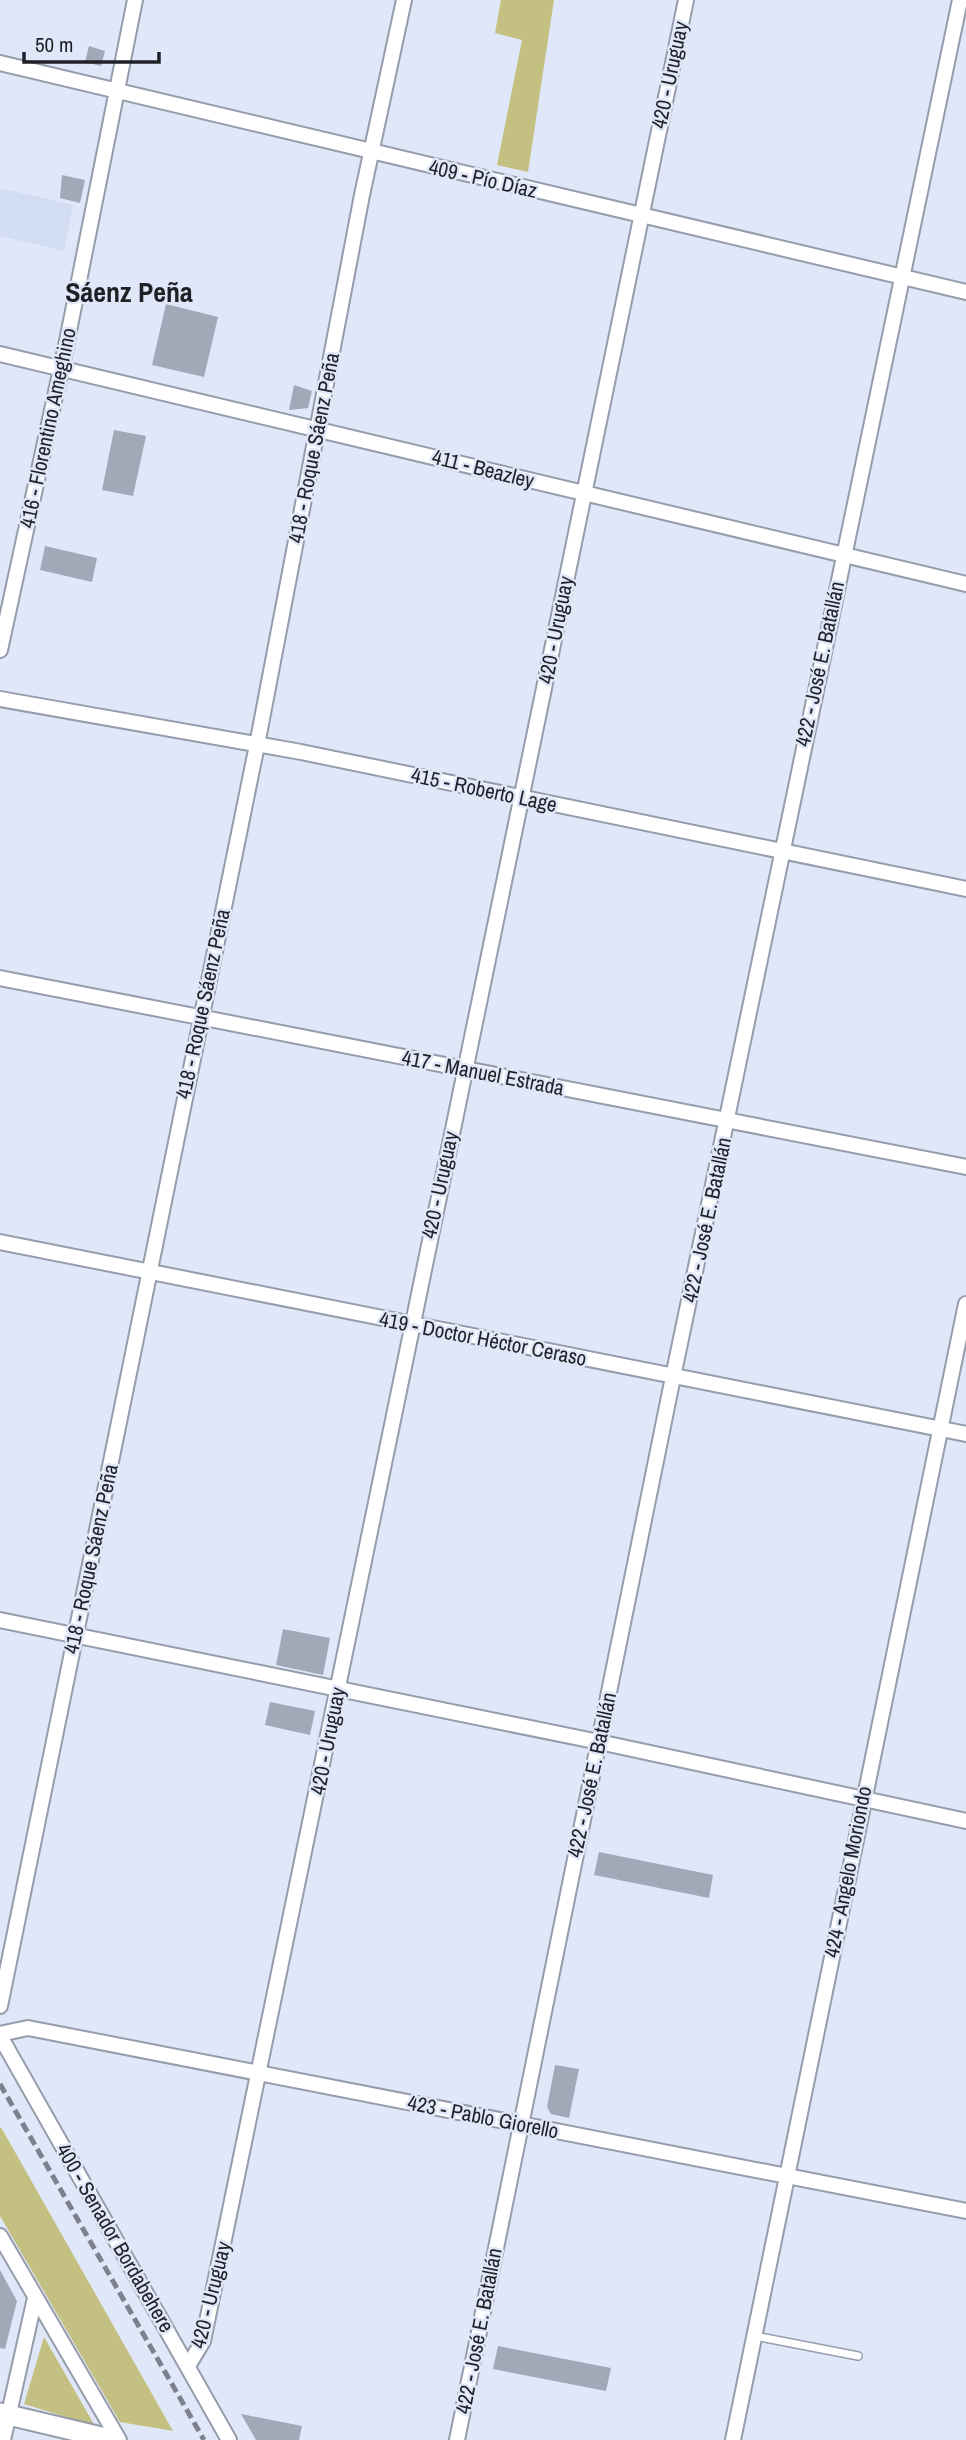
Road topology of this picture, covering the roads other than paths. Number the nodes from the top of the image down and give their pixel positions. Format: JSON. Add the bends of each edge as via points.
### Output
{"nodes":[{"id":1,"x":135,"y":0,"type":"edge"},
{"id":2,"x":404,"y":0,"type":"edge"},
{"id":3,"x":685,"y":0,"type":"edge"},
{"id":4,"x":960,"y":0,"type":"edge"},
{"id":5,"x":0,"y":63,"type":"edge"},
{"id":6,"x":116,"y":90,"type":"junction"},
{"id":7,"x":371,"y":153,"type":"junction"},
{"id":8,"x":641,"y":216,"type":"junction"},
{"id":9,"x":902,"y":276,"type":"junction"},
{"id":10,"x":966,"y":292,"type":"edge"},
{"id":11,"x":0,"y":354,"type":"edge"},
{"id":12,"x":61,"y":368,"type":"junction"},
{"id":13,"x":318,"y":428,"type":"junction"},
{"id":14,"x":584,"y":493,"type":"junction"},
{"id":15,"x":843,"y":555,"type":"junction"},
{"id":16,"x":966,"y":584,"type":"edge"},
{"id":17,"x":0,"y":650,"type":"edge"},
{"id":18,"x":0,"y":699,"type":"edge"},
{"id":19,"x":257,"y":745,"type":"junction"},
{"id":20,"x":522,"y":799,"type":"junction"},
{"id":21,"x":782,"y":851,"type":"junction"},
{"id":22,"x":966,"y":889,"type":"edge"},
{"id":23,"x":0,"y":978,"type":"edge"},
{"id":24,"x":199,"y":1019,"type":"junction"},
{"id":25,"x":465,"y":1069,"type":"junction"},
{"id":26,"x":728,"y":1121,"type":"junction"},
{"id":27,"x":966,"y":1167,"type":"edge"},
{"id":28,"x":0,"y":1242,"type":"edge"},
{"id":29,"x":149,"y":1272,"type":"junction"},
{"id":30,"x":966,"y":1304,"type":"edge"},
{"id":31,"x":411,"y":1324,"type":"junction"},
{"id":32,"x":673,"y":1377,"type":"junction"},
{"id":33,"x":942,"y":1429,"type":"junction"},
{"id":34,"x":966,"y":1434,"type":"edge"},
{"id":35,"x":0,"y":1619,"type":"edge"},
{"id":36,"x":76,"y":1633,"type":"junction"},
{"id":37,"x":339,"y":1690,"type":"junction"},
{"id":38,"x":599,"y":1742,"type":"junction"},
{"id":39,"x":862,"y":1801,"type":"junction"},
{"id":40,"x":966,"y":1821,"type":"edge"},
{"id":41,"x":0,"y":2006,"type":"edge"},
{"id":42,"x":0,"y":2035,"type":"edge"},
{"id":43,"x":261,"y":2073,"type":"junction"},
{"id":44,"x":521,"y":2124,"type":"junction"},
{"id":45,"x":787,"y":2176,"type":"junction"},
{"id":46,"x":966,"y":2211,"type":"edge"},
{"id":47,"x":0,"y":2236,"type":"edge"},
{"id":48,"x":35,"y":2298,"type":"junction"},
{"id":49,"x":755,"y":2336,"type":"junction"},
{"id":50,"x":858,"y":2357,"type":"dead end"},
{"id":51,"x":188,"y":2366,"type":"junction"},
{"id":52,"x":5,"y":2414,"type":"edge"},
{"id":53,"x":3,"y":2440,"type":"edge"},
{"id":54,"x":116,"y":2440,"type":"edge"},
{"id":55,"x":229,"y":2440,"type":"edge"},
{"id":56,"x":457,"y":2440,"type":"edge"},
{"id":57,"x":733,"y":2440,"type":"edge"}],
"edges":[{"from":1,"to":6,"type":"street","name":"416 - Florentino Ameghino"},
{"from":2,"to":7,"type":"street","name":"418 - Roque Sáenz Peña"},
{"from":3,"to":8,"type":"street","name":"420 - Uruguay"},
{"from":4,"to":9,"type":"street","name":"422 - José E. Batallán"},
{"from":5,"to":6,"type":"street","name":"409 - Pío Díaz"},
{"from":6,"to":7,"type":"street","name":"409 - Pío Díaz"},
{"from":6,"to":12,"type":"street","name":"416 - Florentino Ameghino"},
{"from":7,"to":8,"type":"street","name":"409 - Pío Díaz"},
{"from":7,"to":13,"type":"street","name":"418 - Roque Sáenz Peña"},
{"from":8,"to":9,"type":"street","name":"409 - Pío Díaz"},
{"from":8,"to":14,"type":"street","name":"420 - Uruguay"},
{"from":9,"to":10,"type":"street","name":"409 - Pío Díaz"},
{"from":9,"to":15,"type":"street","name":"422 - José E. Batallán"},
{"from":11,"to":12,"type":"street","name":"411 - Beazley"},
{"from":12,"to":13,"type":"street","name":"411 - Beazley"},
{"from":12,"to":17,"type":"street","name":"416 - Florentino Ameghino"},
{"from":13,"to":14,"type":"street","name":"411 - Beazley"},
{"from":13,"to":19,"type":"street","name":"418 - Roque Sáenz Peña"},
{"from":14,"to":15,"type":"street","name":"411 - Beazley"},
{"from":14,"to":20,"type":"street","name":"420 - Uruguay"},
{"from":15,"to":16,"type":"street","name":"411 - Beazley"},
{"from":15,"to":21,"type":"street","name":"422 - José E. Batallán"},
{"from":18,"to":19,"type":"street","name":"415 - Roberto Lage"},
{"from":19,"to":20,"type":"street","name":"415 - Roberto Lage"},
{"from":19,"to":24,"type":"street","name":"418 - Roque Sáenz Peña"},
{"from":20,"to":21,"type":"street","name":"415 - Roberto Lage"},
{"from":20,"to":25,"type":"street","name":"420 - Uruguay"},
{"from":21,"to":22,"type":"street","name":"415 - Roberto Lage"},
{"from":21,"to":26,"type":"street","name":"422 - José E. Batallán"},
{"from":23,"to":24,"type":"street","name":"417 - Manuel Estrada"},
{"from":24,"to":25,"type":"street","name":"417 - Manuel Estrada"},
{"from":24,"to":29,"type":"street","name":"418 - Roque Sáenz Peña"},
{"from":25,"to":26,"type":"street","name":"417 - Manuel Estrada"},
{"from":25,"to":31,"type":"street","name":"420 - Uruguay"},
{"from":26,"to":27,"type":"street","name":"417 - Manuel Estrada"},
{"from":26,"to":32,"type":"street","name":"422 - José E. Batallán"},
{"from":28,"to":29,"type":"street","name":"419 - Doctor Héctor Ceraso"},
{"from":29,"to":31,"type":"street","name":"419 - Doctor Héctor Ceraso"},
{"from":29,"to":36,"type":"street","name":"418 - Roque Sáenz Peña"},
{"from":30,"to":33,"type":"street","name":"424 - Angelo Moriondo"},
{"from":31,"to":32,"type":"street","name":"419 - Doctor Héctor Ceraso"},
{"from":31,"to":37,"type":"street","name":"420 - Uruguay"},
{"from":32,"to":33,"type":"street","name":"419 - Doctor Héctor Ceraso"},
{"from":32,"to":38,"type":"street","name":"422 - José E. Batallán"},
{"from":33,"to":34,"type":"street","name":"419 - Doctor Héctor Ceraso"},
{"from":33,"to":39,"type":"street","name":"424 - Angelo Moriondo"},
{"from":35,"to":36,"type":"street"},
{"from":36,"to":37,"type":"street"},
{"from":36,"to":41,"type":"street","name":"418 - Roque Sáenz Peña"},
{"from":37,"to":38,"type":"street"},
{"from":37,"to":43,"type":"street","name":"420 - Uruguay"},
{"from":38,"to":39,"type":"street"},
{"from":38,"to":44,"type":"street","name":"422 - José E. Batallán"},
{"from":39,"to":40,"type":"street"},
{"from":39,"to":45,"type":"street","name":"424 - Angelo Moriondo"},
{"from":42,"to":43,"type":"street","name":"423 - Pablo Giorello","via":[[28,2028]]},
{"from":42,"to":51,"type":"street","name":"400 - Senador Bordabehere"},
{"from":43,"to":44,"type":"street","name":"423 - Pablo Giorello"},
{"from":43,"to":51,"type":"street","name":"420 - Uruguay","via":[[203,2341]]},
{"from":44,"to":45,"type":"street","name":"423 - Pablo Giorello"},
{"from":44,"to":56,"type":"street","name":"422 - José E. Batallán"},
{"from":45,"to":46,"type":"street","name":"423 - Pablo Giorello"},
{"from":45,"to":49,"type":"street","name":"424 - Angelo Moriondo"},
{"from":47,"to":48,"type":"street"},
{"from":48,"to":52,"type":"street"},
{"from":48,"to":54,"type":"street"},
{"from":49,"to":50,"type":"lane"},
{"from":49,"to":57,"type":"street","name":"424 - Angelo Moriondo"},
{"from":51,"to":55,"type":"street","name":"400 - Senador Bordabehere"},
{"from":52,"to":53,"type":"street"},
{"from":52,"to":54,"type":"street"}]}
